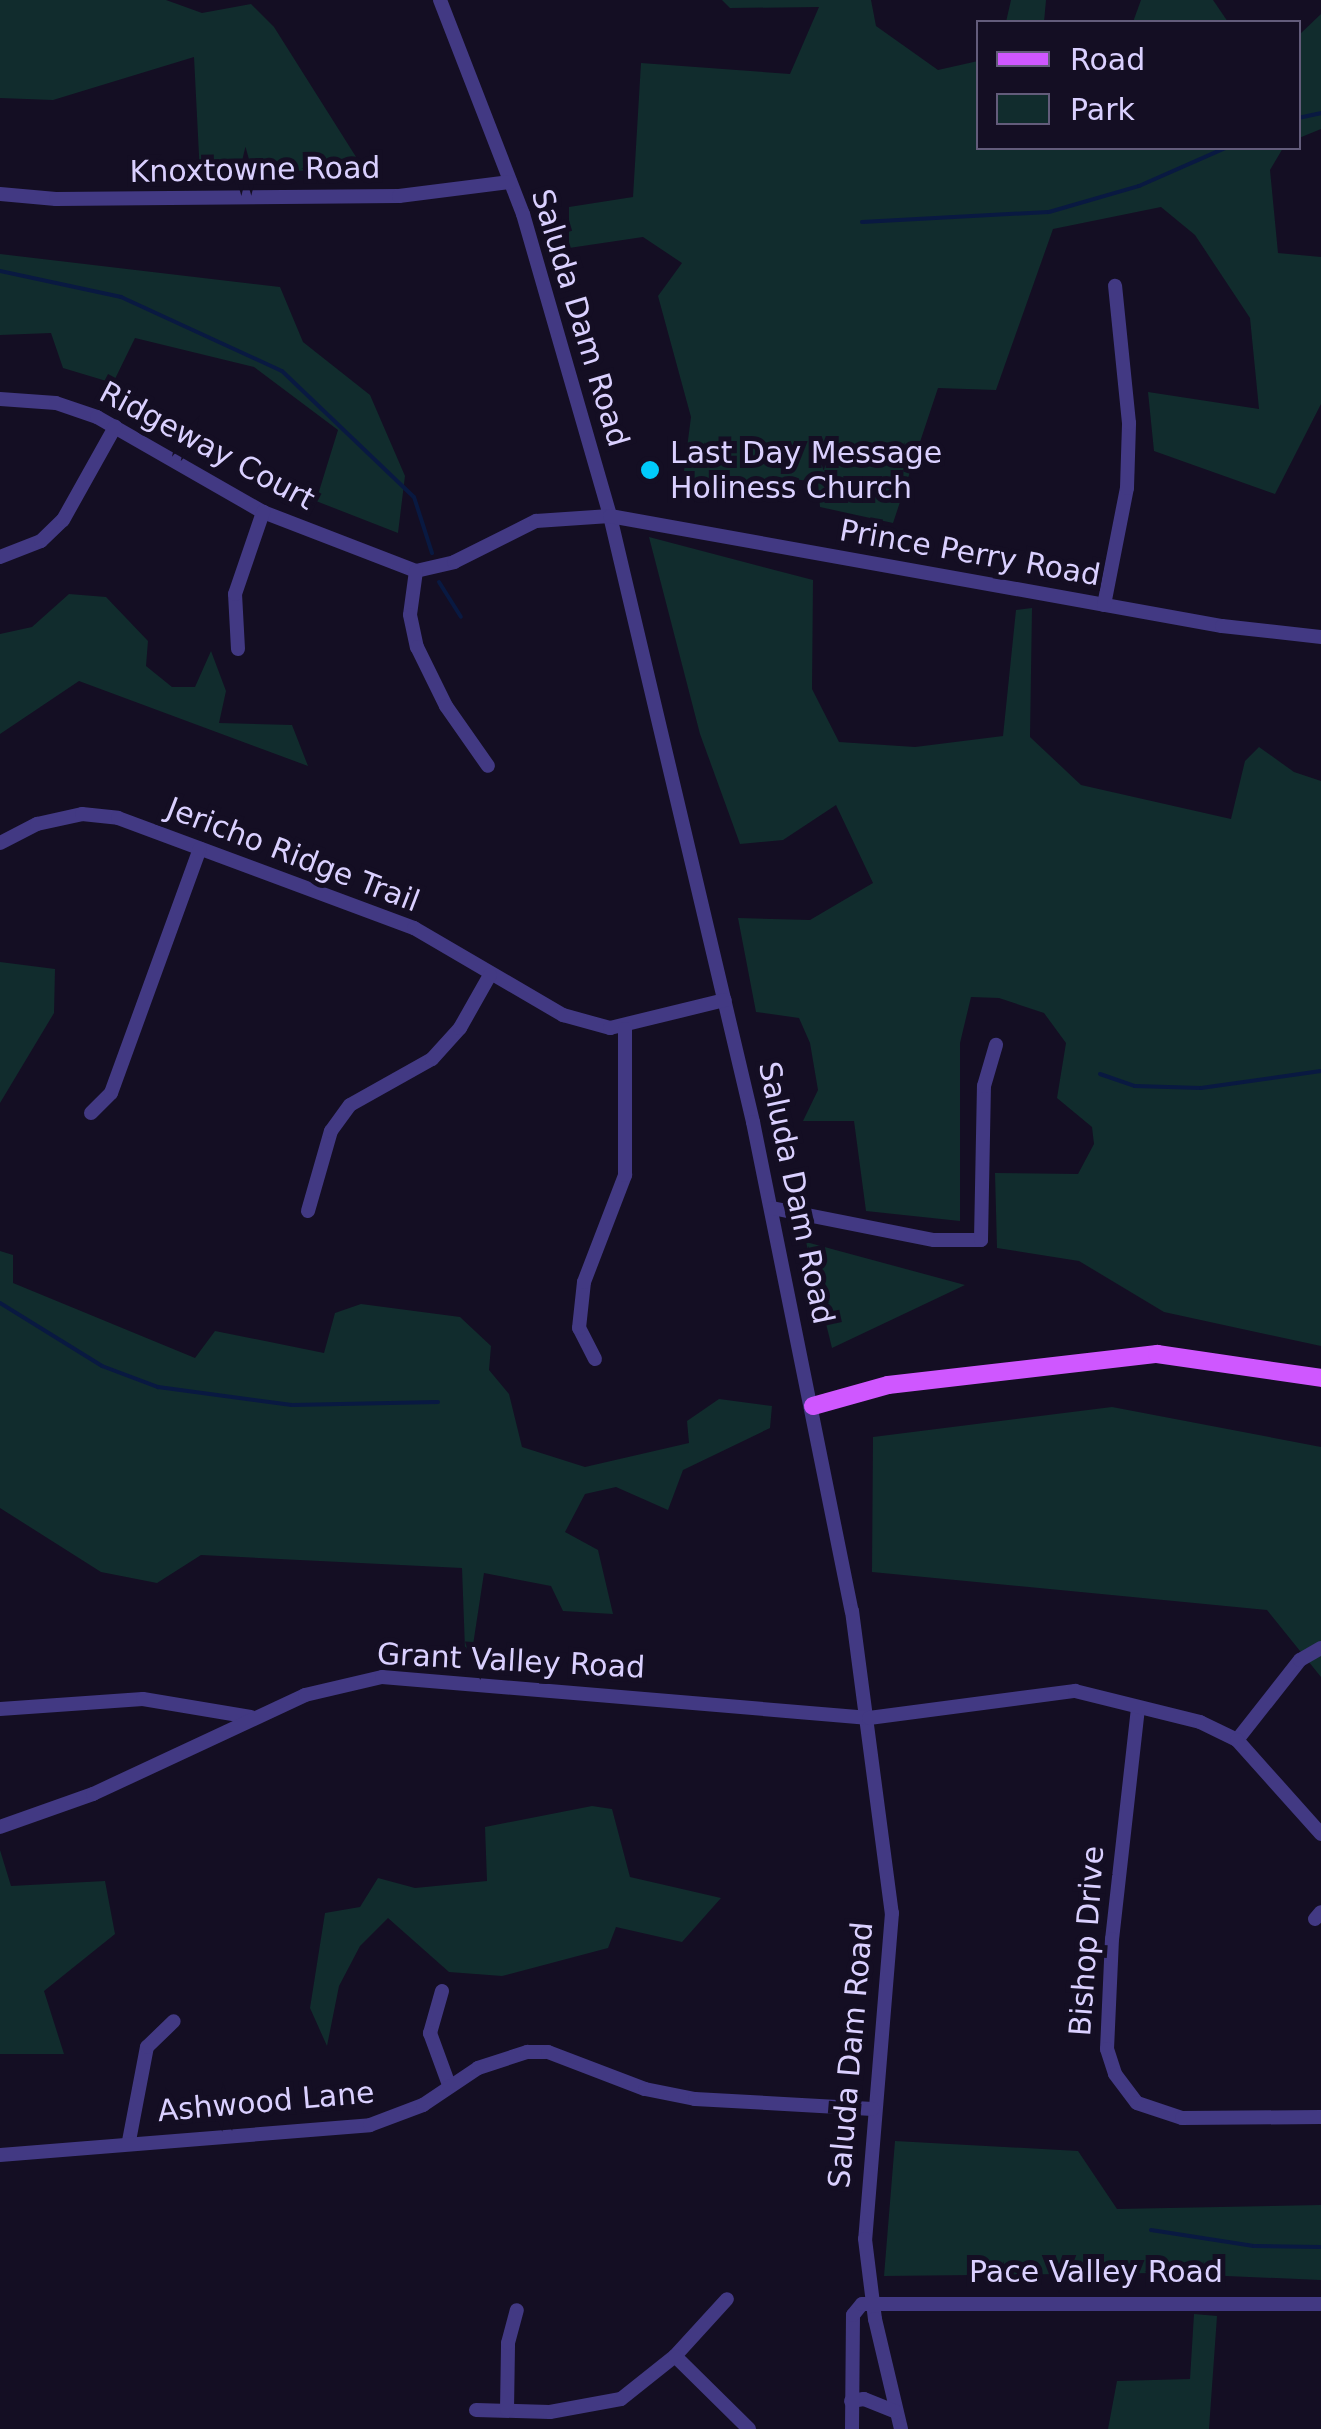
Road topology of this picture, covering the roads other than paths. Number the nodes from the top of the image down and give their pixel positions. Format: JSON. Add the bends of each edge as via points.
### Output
{"nodes":[{"id":1,"x":440,"y":0,"type":"edge"},
{"id":2,"x":510,"y":182,"type":"junction"},
{"id":3,"x":0,"y":194,"type":"edge"},
{"id":4,"x":1114,"y":286,"type":"dead end"},
{"id":5,"x":0,"y":399,"type":"edge"},
{"id":6,"x":115,"y":427,"type":"junction"},
{"id":7,"x":264,"y":512,"type":"junction"},
{"id":8,"x":610,"y":516,"type":"junction"},
{"id":9,"x":0,"y":557,"type":"edge"},
{"id":10,"x":416,"y":572,"type":"junction"},
{"id":11,"x":1104,"y":606,"type":"junction"},
{"id":12,"x":1321,"y":637,"type":"edge"},
{"id":13,"x":238,"y":649,"type":"dead end"},
{"id":14,"x":488,"y":766,"type":"dead end"},
{"id":15,"x":0,"y":843,"type":"edge"},
{"id":16,"x":200,"y":849,"type":"junction"},
{"id":17,"x":490,"y":975,"type":"junction"},
{"id":18,"x":725,"y":1000,"type":"junction"},
{"id":19,"x":624,"y":1030,"type":"junction"},
{"id":20,"x":996,"y":1045,"type":"dead end"},
{"id":21,"x":91,"y":1113,"type":"dead end"},
{"id":22,"x":772,"y":1208,"type":"junction"},
{"id":23,"x":308,"y":1211,"type":"dead end"},
{"id":24,"x":595,"y":1359,"type":"dead end"},
{"id":25,"x":1321,"y":1378,"type":"edge"},
{"id":26,"x":813,"y":1406,"type":"junction"},
{"id":27,"x":1321,"y":1648,"type":"edge"},
{"id":28,"x":1138,"y":1708,"type":"junction"},
{"id":29,"x":0,"y":1709,"type":"edge"},
{"id":30,"x":252,"y":1718,"type":"junction"},
{"id":31,"x":868,"y":1718,"type":"junction"},
{"id":32,"x":1237,"y":1740,"type":"junction"},
{"id":33,"x":0,"y":1826,"type":"edge"},
{"id":34,"x":1321,"y":1834,"type":"edge"},
{"id":35,"x":442,"y":1991,"type":"dead end"},
{"id":36,"x":174,"y":2021,"type":"dead end"},
{"id":37,"x":448,"y":2086,"type":"junction"},
{"id":38,"x":873,"y":2109,"type":"junction"},
{"id":39,"x":1321,"y":2117,"type":"edge"},
{"id":40,"x":128,"y":2142,"type":"junction"},
{"id":41,"x":0,"y":2156,"type":"edge"},
{"id":42,"x":728,"y":2299,"type":"dead end"},
{"id":43,"x":872,"y":2302,"type":"junction"},
{"id":44,"x":1321,"y":2304,"type":"edge"},
{"id":45,"x":517,"y":2310,"type":"dead end"},
{"id":46,"x":675,"y":2356,"type":"junction"},
{"id":47,"x":851,"y":2401,"type":"junction"},
{"id":48,"x":476,"y":2410,"type":"dead end"},
{"id":49,"x":507,"y":2410,"type":"junction"},
{"id":50,"x":897,"y":2412,"type":"junction"},
{"id":51,"x":749,"y":2429,"type":"edge"},
{"id":52,"x":852,"y":2429,"type":"edge"},
{"id":53,"x":901,"y":2429,"type":"edge"}],
"edges":[{"from":1,"to":2,"type":"street","name":"Saluda Dam Road"},
{"from":2,"to":3,"type":"street","name":"Knoxtowne Road","via":[[399,196]]},
{"from":2,"to":8,"type":"street","name":"Saluda Dam Road","via":[[565,343]]},
{"from":4,"to":11,"type":"street","via":[[1130,423],[1124,505]]},
{"from":5,"to":6,"type":"street","name":"Ridgeway Court","via":[[56,403]]},
{"from":6,"to":7,"type":"street","name":"Ridgeway Court"},
{"from":6,"to":9,"type":"street","via":[[63,520],[40,540]]},
{"from":7,"to":10,"type":"street","name":"Ridgeway Court"},
{"from":7,"to":13,"type":"street","via":[[235,594]]},
{"from":8,"to":10,"type":"street","via":[[536,520],[454,562]]},
{"from":8,"to":11,"type":"street","name":"Prince Perry Road"},
{"from":8,"to":18,"type":"street","name":"Saluda Dam Road"},
{"from":10,"to":14,"type":"street","via":[[410,615],[417,647],[446,706]]},
{"from":11,"to":12,"type":"street","name":"Prince Perry Road"},
{"from":15,"to":16,"type":"street","name":"Jericho Ridge Trail","via":[[38,824],[82,814],[118,818]]},
{"from":16,"to":17,"type":"street","name":"Jericho Ridge Trail","via":[[414,928]]},
{"from":16,"to":21,"type":"street","via":[[111,1093]]},
{"from":17,"to":19,"type":"street","name":"Jericho Ridge Trail","via":[[563,1015]]},
{"from":17,"to":23,"type":"street","via":[[460,1028],[432,1060],[350,1105],[331,1131]]},
{"from":18,"to":19,"type":"street"},
{"from":18,"to":22,"type":"street","name":"Saluda Dam Road"},
{"from":19,"to":24,"type":"street","via":[[625,1175],[584,1282],[579,1328]]},
{"from":20,"to":22,"type":"street","via":[[984,1086],[982,1240],[934,1240]]},
{"from":22,"to":26,"type":"street","name":"Saluda Dam Road"},
{"from":25,"to":26,"type":"main road","via":[[1157,1354],[947,1378],[842,1409]]},
{"from":26,"to":31,"type":"street","name":"Saluda Dam Road"},
{"from":27,"to":32,"type":"street","via":[[1300,1660]]},
{"from":28,"to":31,"type":"street","via":[[1075,1691]]},
{"from":28,"to":32,"type":"street","via":[[1200,1722]]},
{"from":28,"to":39,"type":"street","name":"Bishop Drive","via":[[1112,1939],[1107,2048],[1115,2074],[1137,2103],[1182,2118]]},
{"from":29,"to":30,"type":"street","via":[[123,1698]]},
{"from":30,"to":31,"type":"street","name":"Grant Valley Road","via":[[340,1684],[382,1677]]},
{"from":30,"to":33,"type":"street","name":"Grant Valley Road","via":[[93,1794]]},
{"from":31,"to":38,"type":"street","name":"Saluda Dam Road","via":[[892,1913]]},
{"from":32,"to":34,"type":"street"},
{"from":35,"to":37,"type":"street","via":[[430,2033]]},
{"from":36,"to":40,"type":"street","via":[[147,2047]]},
{"from":37,"to":38,"type":"street","name":"Ashwood Lane","via":[[498,2060],[548,2052],[645,2090],[694,2099]]},
{"from":37,"to":40,"type":"street","name":"Ashwood Lane","via":[[423,2105],[370,2125]]},
{"from":38,"to":43,"type":"street","name":"Saluda Dam Road","via":[[865,2239]]},
{"from":40,"to":41,"type":"street","name":"Ashwood Lane"},
{"from":42,"to":46,"type":"street"},
{"from":43,"to":44,"type":"street","name":"Pace Valley Road"},
{"from":43,"to":47,"type":"street","via":[[858,2305],[854,2315]]},
{"from":43,"to":50,"type":"street","name":"Saluda Dam Road"},
{"from":45,"to":49,"type":"street","via":[[508,2343]]},
{"from":46,"to":49,"type":"street","via":[[622,2399],[550,2412]]},
{"from":46,"to":51,"type":"street"},
{"from":47,"to":50,"type":"street"},
{"from":47,"to":52,"type":"street"},
{"from":48,"to":49,"type":"street"},
{"from":50,"to":53,"type":"street","name":"Saluda Dam Road"}]}
